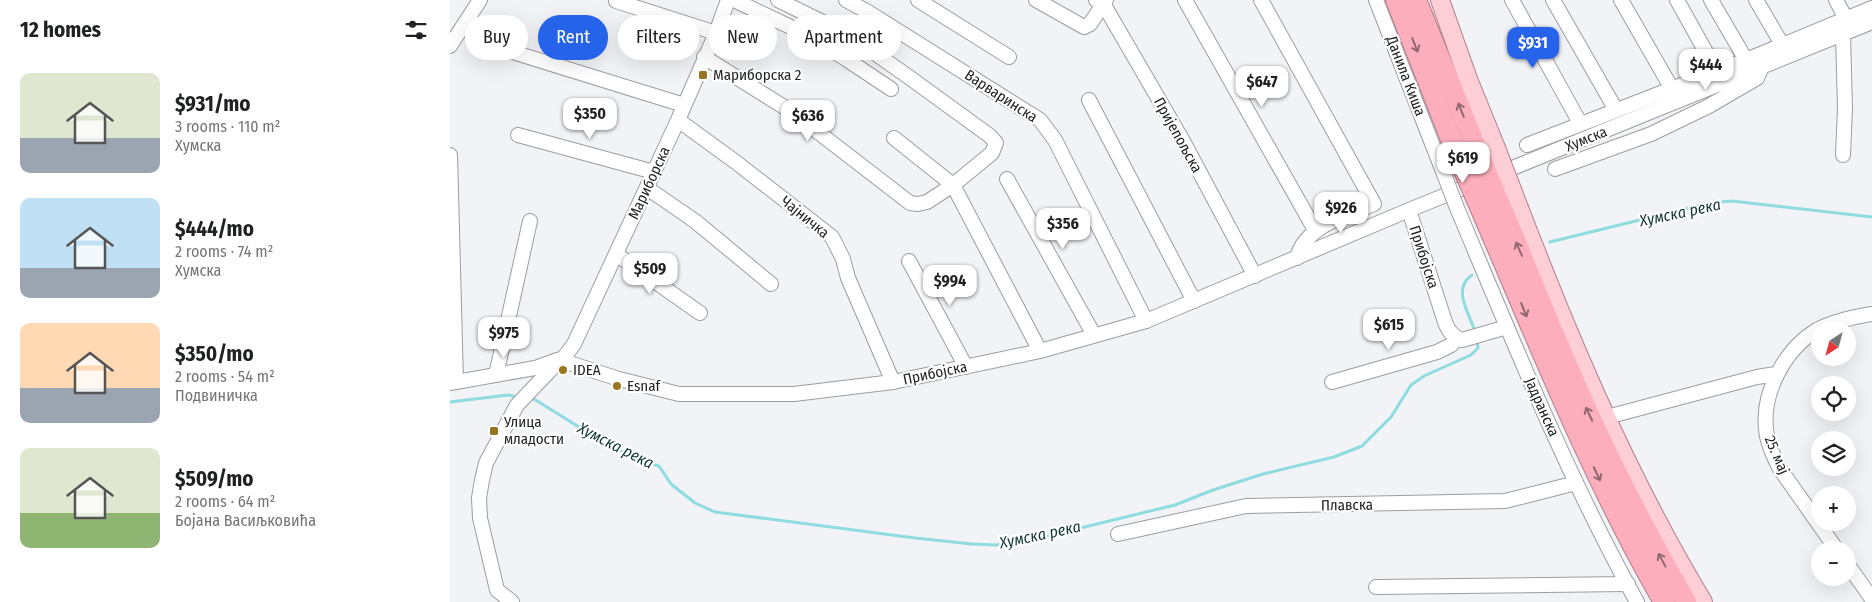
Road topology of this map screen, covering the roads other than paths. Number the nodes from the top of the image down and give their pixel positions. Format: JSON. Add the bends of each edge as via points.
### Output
{"nodes":[{"id":1,"x":480,"y":0,"type":"edge"},
{"id":2,"x":728,"y":0,"type":"edge"},
{"id":3,"x":734,"y":0,"type":"edge"},
{"id":4,"x":778,"y":0,"type":"edge"},
{"id":5,"x":846,"y":0,"type":"edge"},
{"id":6,"x":918,"y":0,"type":"edge"},
{"id":7,"x":1036,"y":0,"type":"edge"},
{"id":8,"x":1185,"y":0,"type":"edge"},
{"id":9,"x":1261,"y":0,"type":"edge"},
{"id":10,"x":1376,"y":0,"type":"edge"},
{"id":11,"x":1396,"y":0,"type":"edge"},
{"id":12,"x":1416,"y":0,"type":"edge"},
{"id":13,"x":1440,"y":0,"type":"edge"},
{"id":14,"x":1512,"y":0,"type":"edge"},
{"id":15,"x":1553,"y":0,"type":"edge"},
{"id":16,"x":1621,"y":0,"type":"edge"},
{"id":17,"x":1677,"y":0,"type":"edge"},
{"id":18,"x":1711,"y":0,"type":"edge"},
{"id":19,"x":1756,"y":0,"type":"edge"},
{"id":20,"x":1836,"y":0,"type":"edge"},
{"id":21,"x":616,"y":1,"type":"edge"},
{"id":22,"x":1102,"y":2,"type":"edge"},
{"id":23,"x":1872,"y":8,"type":"edge"},
{"id":24,"x":723,"y":15,"type":"edge"},
{"id":25,"x":1846,"y":19,"type":"junction"},
{"id":26,"x":1872,"y":22,"type":"edge"},
{"id":27,"x":709,"y":31,"type":"edge"},
{"id":28,"x":1843,"y":34,"type":"junction"},
{"id":29,"x":450,"y":46,"type":"edge"},
{"id":30,"x":1782,"y":46,"type":"junction"},
{"id":31,"x":709,"y":47,"type":"edge"},
{"id":32,"x":528,"y":57,"type":"edge"},
{"id":33,"x":704,"y":57,"type":"junction"},
{"id":34,"x":1009,"y":58,"type":"dead end"},
{"id":35,"x":1746,"y":60,"type":"junction"},
{"id":36,"x":1763,"y":67,"type":"junction"},
{"id":37,"x":1717,"y":72,"type":"junction"},
{"id":38,"x":891,"y":89,"type":"dead end"},
{"id":39,"x":1672,"y":89,"type":"junction"},
{"id":40,"x":1089,"y":100,"type":"dead end"},
{"id":41,"x":684,"y":105,"type":"junction"},
{"id":42,"x":1616,"y":110,"type":"junction"},
{"id":43,"x":678,"y":120,"type":"junction"},
{"id":44,"x":1580,"y":123,"type":"junction"},
{"id":45,"x":518,"y":135,"type":"dead end"},
{"id":46,"x":894,"y":138,"type":"dead end"},
{"id":47,"x":1527,"y":145,"type":"dead end"},
{"id":48,"x":1487,"y":151,"type":"junction"},
{"id":49,"x":450,"y":155,"type":"edge"},
{"id":50,"x":1842,"y":155,"type":"dead end"},
{"id":51,"x":1451,"y":166,"type":"junction"},
{"id":52,"x":1555,"y":169,"type":"dead end"},
{"id":53,"x":654,"y":172,"type":"junction"},
{"id":54,"x":1007,"y":179,"type":"dead end"},
{"id":55,"x":953,"y":185,"type":"junction"},
{"id":56,"x":647,"y":188,"type":"junction"},
{"id":57,"x":1494,"y":193,"type":"junction"},
{"id":58,"x":1458,"y":208,"type":"joint"},
{"id":59,"x":1409,"y":210,"type":"junction"},
{"id":60,"x":530,"y":221,"type":"dead end"},
{"id":61,"x":1315,"y":230,"type":"junction"},
{"id":62,"x":616,"y":254,"type":"junction"},
{"id":63,"x":1297,"y":258,"type":"junction"},
{"id":64,"x":909,"y":261,"type":"dead end"},
{"id":65,"x":1255,"y":276,"type":"junction"},
{"id":66,"x":771,"y":284,"type":"dead end"},
{"id":67,"x":1194,"y":301,"type":"junction"},
{"id":68,"x":700,"y":313,"type":"dead end"},
{"id":69,"x":1872,"y":314,"type":"edge"},
{"id":70,"x":1146,"y":321,"type":"junction"},
{"id":71,"x":1507,"y":327,"type":"junction"},
{"id":72,"x":1094,"y":336,"type":"junction"},
{"id":73,"x":1463,"y":339,"type":"junction"},
{"id":74,"x":1040,"y":351,"type":"junction"},
{"id":75,"x":560,"y":360,"type":"junction"},
{"id":76,"x":966,"y":367,"type":"junction"},
{"id":77,"x":1776,"y":374,"type":"junction"},
{"id":78,"x":496,"y":375,"type":"junction"},
{"id":79,"x":893,"y":382,"type":"junction"},
{"id":80,"x":1332,"y":382,"type":"dead end"},
{"id":81,"x":453,"y":383,"type":"edge"},
{"id":82,"x":1606,"y":417,"type":"junction"},
{"id":83,"x":1576,"y":483,"type":"junction"},
{"id":84,"x":1118,"y":534,"type":"dead end"},
{"id":85,"x":1831,"y":541,"type":"edge"},
{"id":86,"x":1856,"y":576,"type":"edge"},
{"id":87,"x":1628,"y":584,"type":"junction"},
{"id":88,"x":1376,"y":587,"type":"dead end"},
{"id":89,"x":497,"y":596,"type":"edge"},
{"id":90,"x":1872,"y":599,"type":"edge"},
{"id":91,"x":512,"y":602,"type":"edge"},
{"id":92,"x":1638,"y":602,"type":"edge"},
{"id":93,"x":1664,"y":602,"type":"edge"},
{"id":94,"x":1686,"y":602,"type":"edge"},
{"id":95,"x":1703,"y":602,"type":"edge"}],
"edges":[{"from":1,"to":29,"type":"street"},
{"from":2,"to":24,"type":"street","name":"Мариборска"},
{"from":3,"to":38,"type":"street","via":[[801,32]]},
{"from":4,"to":55,"type":"street","via":[[849,35],[971,121],[996,143],[992,153]]},
{"from":5,"to":70,"type":"street","name":"Варваринска","via":[[1040,120],[1055,140]]},
{"from":6,"to":34,"type":"street"},
{"from":7,"to":22,"type":"street","via":[[1084,27],[1090,24]]},
{"from":8,"to":61,"type":"street"},
{"from":9,"to":61,"type":"street","via":[[1374,204]]},
{"from":10,"to":51,"type":"street","name":"Данила Киша"},
{"from":11,"to":51,"type":"highway","one_way":true},
{"from":48,"to":12,"type":"highway","one_way":true},
{"from":13,"to":48,"type":"main road","via":[[1468,79]]},
{"from":14,"to":44,"type":"street","name":"Хумска"},
{"from":15,"to":42,"type":"street"},
{"from":16,"to":39,"type":"street"},
{"from":17,"to":37,"type":"street"},
{"from":18,"to":35,"type":"street"},
{"from":19,"to":30,"type":"street"},
{"from":20,"to":25,"type":"street"},
{"from":21,"to":27,"type":"street"},
{"from":22,"to":65,"type":"street","name":"Пријепољска","via":[[1183,141]]},
{"from":23,"to":25,"type":"street","name":"Хумска"},
{"from":25,"to":30,"type":"street","name":"Хумска"},
{"from":26,"to":28,"type":"street","name":"Хумска"},
{"from":28,"to":36,"type":"street","name":"Хумска"},
{"from":28,"to":50,"type":"street","via":[[1845,108]]},
{"from":30,"to":35,"type":"street","name":"Хумска"},
{"from":31,"to":33,"type":"street","name":"Мариборска"},
{"from":32,"to":41,"type":"street"},
{"from":33,"to":41,"type":"street","name":"Мариборска"},
{"from":33,"to":55,"type":"street","via":[[792,112],[910,203],[927,202]]},
{"from":35,"to":37,"type":"street","name":"Хумска"},
{"from":36,"to":52,"type":"street","name":"Хумска","via":[[1757,78],[1709,106],[1651,134]]},
{"from":36,"to":59,"type":"street","name":"Хумска"},
{"from":37,"to":39,"type":"street","name":"Хумска"},
{"from":39,"to":42,"type":"street","name":"Хумска"},
{"from":40,"to":67,"type":"street"},
{"from":41,"to":43,"type":"street","name":"Мариборска"},
{"from":42,"to":44,"type":"street","name":"Хумска"},
{"from":43,"to":53,"type":"street","name":"Мариборска"},
{"from":43,"to":79,"type":"street","name":"Чајничка","via":[[737,162],[832,238]]},
{"from":44,"to":47,"type":"street","name":"Хумска"},
{"from":45,"to":53,"type":"street"},
{"from":46,"to":55,"type":"street"},
{"from":48,"to":57,"type":"highway","bridge":true},
{"from":49,"to":81,"type":"street"},
{"from":51,"to":57,"type":"highway","bridge":true},
{"from":51,"to":58,"type":"street","name":"Данила Киша","bridge":true},
{"from":53,"to":56,"type":"street","name":"Мариборска"},
{"from":54,"to":72,"type":"street"},
{"from":55,"to":74,"type":"street"},
{"from":56,"to":62,"type":"street","name":"Мариборска"},
{"from":56,"to":66,"type":"street","via":[[695,221]]},
{"from":57,"to":82,"type":"main road","via":[[1554,301]]},
{"from":57,"to":93,"type":"highway","one_way":true,"via":[[1573,425]]},
{"from":94,"to":57,"type":"highway","one_way":true,"via":[[1634,508],[1595,426]]},
{"from":58,"to":71,"type":"street","name":"Јадранска"},
{"from":59,"to":63,"type":"street","name":"Прибојска"},
{"from":59,"to":73,"type":"street","name":"Прибојска","via":[[1447,327]]},
{"from":60,"to":78,"type":"street"},
{"from":61,"to":63,"type":"street","via":[[1301,246]]},
{"from":62,"to":68,"type":"street"},
{"from":62,"to":75,"type":"street","name":"Мариборска","via":[[574,344]]},
{"from":63,"to":65,"type":"street","name":"Прибојска"},
{"from":64,"to":76,"type":"street"},
{"from":65,"to":67,"type":"street","name":"Прибојска"},
{"from":67,"to":70,"type":"street","name":"Прибојска"},
{"from":69,"to":77,"type":"street","name":"25. мај","via":[[1846,318],[1816,331],[1804,340]]},
{"from":70,"to":72,"type":"street","name":"Прибојска"},
{"from":71,"to":73,"type":"street"},
{"from":71,"to":83,"type":"street","name":"Јадранска"},
{"from":72,"to":74,"type":"street","name":"Прибојска"},
{"from":73,"to":80,"type":"street","via":[[1437,352]]},
{"from":74,"to":76,"type":"street","name":"Прибојска"},
{"from":75,"to":78,"type":"street"},
{"from":75,"to":79,"type":"street","name":"Прибојска","via":[[679,394],[794,394]]},
{"from":75,"to":89,"type":"street","name":"Мариборска","via":[[517,405],[486,463],[479,498],[480,518]]},
{"from":76,"to":79,"type":"street","name":"Прибојска"},
{"from":77,"to":82,"type":"street"},
{"from":77,"to":85,"type":"street","name":"25. мај","via":[[1768,395],[1766,415],[1766,429],[1774,456]]},
{"from":78,"to":81,"type":"street"},
{"from":82,"to":95,"type":"main road"},
{"from":83,"to":84,"type":"street","name":"Плавска","via":[[1505,501],[1246,506]]},
{"from":83,"to":87,"type":"street","name":"Јадранска"},
{"from":86,"to":90,"type":"street"},
{"from":87,"to":88,"type":"street"},
{"from":87,"to":92,"type":"street","name":"Јадранска"},
{"from":89,"to":91,"type":"street"}]}
